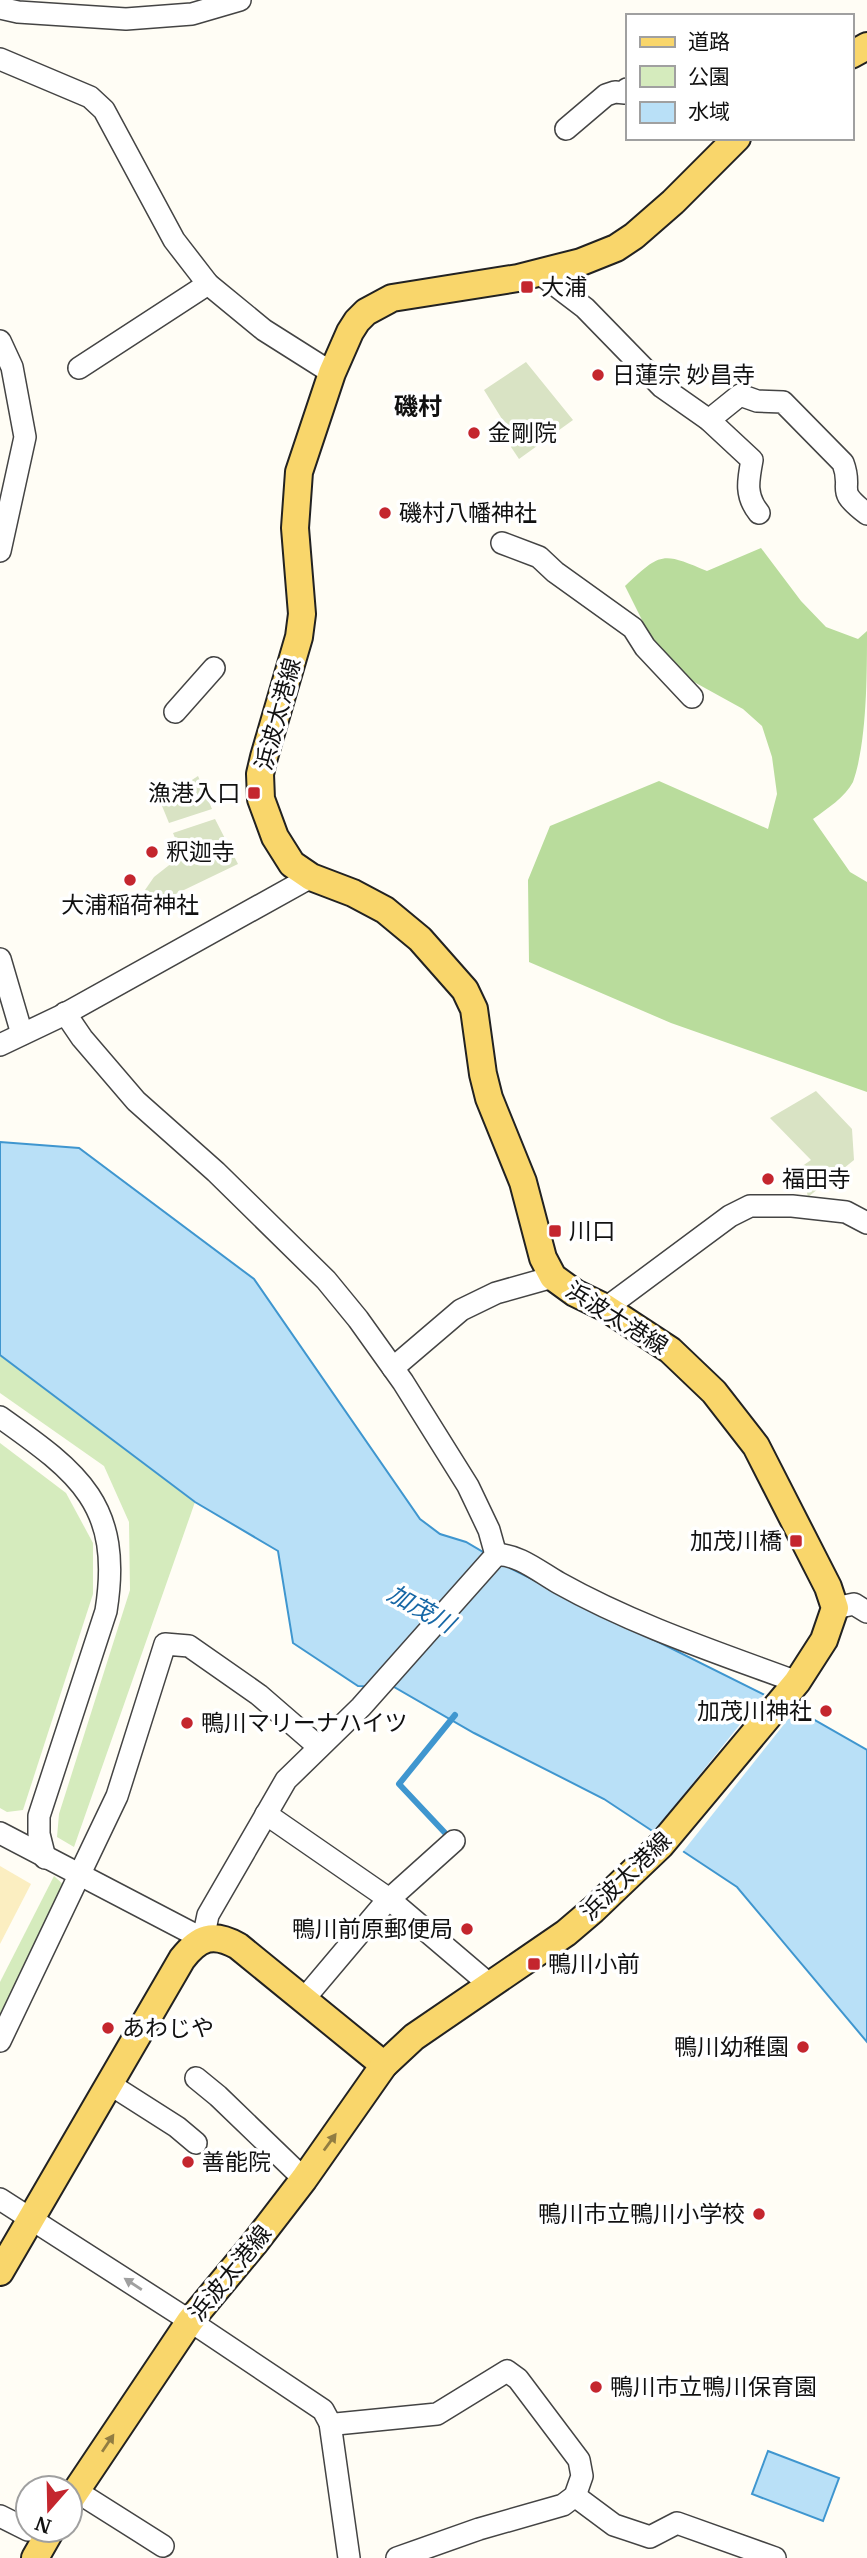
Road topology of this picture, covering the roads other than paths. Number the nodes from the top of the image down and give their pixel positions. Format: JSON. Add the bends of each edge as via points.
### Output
{"nodes":[{"id":1,"x":240,"y":0,"type":"edge"},
{"id":2,"x":0,"y":8,"type":"edge"},
{"id":3,"x":0,"y":59,"type":"edge"},
{"id":4,"x":626,"y":91,"type":"edge"},
{"id":5,"x":566,"y":129,"type":"dead end"},
{"id":6,"x":735,"y":140,"type":"edge"},
{"id":7,"x":539,"y":273,"type":"junction"},
{"id":8,"x":208,"y":284,"type":"junction"},
{"id":9,"x":0,"y":341,"type":"edge"},
{"id":10,"x":79,"y":368,"type":"dead end"},
{"id":11,"x":332,"y":373,"type":"junction"},
{"id":12,"x":709,"y":420,"type":"junction"},
{"id":13,"x":760,"y":513,"type":"dead end"},
{"id":14,"x":867,"y":514,"type":"edge"},
{"id":15,"x":502,"y":543,"type":"dead end"},
{"id":16,"x":0,"y":551,"type":"edge"},
{"id":17,"x":214,"y":668,"type":"dead end"},
{"id":18,"x":692,"y":697,"type":"dead end"},
{"id":19,"x":175,"y":712,"type":"dead end"},
{"id":20,"x":311,"y":877,"type":"junction"},
{"id":21,"x":0,"y":959,"type":"edge"},
{"id":22,"x":65,"y":1013,"type":"junction"},
{"id":23,"x":22,"y":1034,"type":"junction"},
{"id":24,"x":0,"y":1045,"type":"edge"},
{"id":25,"x":867,"y":1223,"type":"edge"},
{"id":26,"x":553,"y":1277,"type":"junction"},
{"id":27,"x":606,"y":1308,"type":"junction"},
{"id":28,"x":393,"y":1368,"type":"junction"},
{"id":29,"x":0,"y":1417,"type":"edge"},
{"id":30,"x":495,"y":1555,"type":"junction"},
{"id":31,"x":835,"y":1608,"type":"junction"},
{"id":32,"x":867,"y":1612,"type":"edge"},
{"id":33,"x":793,"y":1687,"type":"junction"},
{"id":34,"x":319,"y":1746,"type":"junction"},
{"id":35,"x":266,"y":1814,"type":"junction"},
{"id":36,"x":0,"y":1833,"type":"edge"},
{"id":37,"x":454,"y":1841,"type":"dead end"},
{"id":38,"x":45,"y":1858,"type":"junction"},
{"id":39,"x":79,"y":1875,"type":"junction"},
{"id":40,"x":389,"y":1899,"type":"junction"},
{"id":41,"x":203,"y":1939,"type":"junction"},
{"id":42,"x":490,"y":1984,"type":"junction"},
{"id":43,"x":304,"y":1998,"type":"junction"},
{"id":44,"x":0,"y":2041,"type":"edge"},
{"id":45,"x":384,"y":2065,"type":"junction"},
{"id":46,"x":196,"y":2078,"type":"dead end"},
{"id":47,"x":108,"y":2083,"type":"junction"},
{"id":48,"x":197,"y":2143,"type":"dead end"},
{"id":49,"x":304,"y":2179,"type":"junction"},
{"id":50,"x":0,"y":2199,"type":"edge"},
{"id":51,"x":32,"y":2218,"type":"junction"},
{"id":52,"x":0,"y":2272,"type":"edge"},
{"id":53,"x":190,"y":2321,"type":"junction"},
{"id":54,"x":330,"y":2423,"type":"junction"},
{"id":55,"x":84,"y":2479,"type":"edge"},
{"id":56,"x":575,"y":2496,"type":"junction"},
{"id":57,"x":84,"y":2501,"type":"edge"},
{"id":58,"x":163,"y":2546,"type":"dead end"},
{"id":59,"x":349,"y":2558,"type":"edge"},
{"id":60,"x":397,"y":2558,"type":"edge"},
{"id":61,"x":775,"y":2558,"type":"edge"}],
"edges":[{"from":1,"to":2,"type":"street","via":[[192,14],[126,19]]},
{"from":3,"to":8,"type":"street","via":[[90,97],[104,110],[174,240]]},
{"from":4,"to":5,"type":"street","via":[[606,95]]},
{"from":6,"to":7,"type":"main road","name":"浜波太港線","via":[[634,236],[581,262]]},
{"from":7,"to":11,"type":"main road","name":"浜波太港線","via":[[392,298],[357,321]]},
{"from":7,"to":12,"type":"street","via":[[585,307],[662,387]]},
{"from":8,"to":10,"type":"street"},
{"from":8,"to":11,"type":"street","via":[[264,331]]},
{"from":9,"to":16,"type":"street","via":[[12,368],[25,437]]},
{"from":11,"to":20,"type":"main road","name":"浜波太港線","via":[[299,472],[295,528],[301,626],[260,774],[261,799],[275,837],[292,864]]},
{"from":12,"to":13,"type":"street","via":[[752,460],[747,490]]},
{"from":12,"to":14,"type":"street","via":[[740,395],[783,402],[843,463],[845,492]]},
{"from":15,"to":18,"type":"street","via":[[539,557],[633,628]]},
{"from":17,"to":19,"type":"street"},
{"from":20,"to":22,"type":"street"},
{"from":20,"to":26,"type":"main road","name":"浜波太港線","via":[[385,910],[420,939],[465,990],[474,1009],[489,1098],[523,1182],[543,1258]]},
{"from":21,"to":23,"type":"street"},
{"from":22,"to":23,"type":"street"},
{"from":22,"to":28,"type":"street","via":[[136,1101],[326,1280]]},
{"from":23,"to":24,"type":"street"},
{"from":25,"to":27,"type":"street","via":[[846,1212],[750,1206]]},
{"from":26,"to":27,"type":"main road","name":"浜波太港線"},
{"from":26,"to":28,"type":"street","via":[[496,1293],[461,1310]]},
{"from":27,"to":31,"type":"main road","name":"浜波太港線","via":[[670,1350],[714,1392],[756,1446]]},
{"from":28,"to":30,"type":"street","via":[[468,1486],[489,1530]]},
{"from":29,"to":38,"type":"street","via":[[61,1462],[82,1484],[100,1513],[110,1548],[106,1611],[39,1816]]},
{"from":30,"to":33,"type":"street","via":[[513,1558],[585,1598]]},
{"from":30,"to":34,"type":"street","via":[[362,1707]]},
{"from":31,"to":32,"type":"street","via":[[854,1604]]},
{"from":31,"to":33,"type":"main road","name":"浜波太港線","via":[[824,1640]]},
{"from":33,"to":42,"type":"main road","name":"浜波太港線","via":[[661,1845],[566,1933]]},
{"from":34,"to":35,"type":"street","via":[[286,1780]]},
{"from":34,"to":39,"type":"street","via":[[259,1695],[189,1646],[165,1644],[117,1796]]},
{"from":35,"to":40,"type":"street"},
{"from":35,"to":41,"type":"street","via":[[208,1915]]},
{"from":36,"to":38,"type":"street"},
{"from":37,"to":40,"type":"street"},
{"from":38,"to":39,"type":"street"},
{"from":39,"to":41,"type":"street"},
{"from":39,"to":44,"type":"street"},
{"from":40,"to":42,"type":"street"},
{"from":40,"to":43,"type":"street"},
{"from":41,"to":43,"type":"main road","via":[[238,1945]]},
{"from":41,"to":47,"type":"main road","via":[[182,1959]]},
{"from":42,"to":45,"type":"main road","name":"浜波太港線","via":[[414,2037]]},
{"from":43,"to":45,"type":"main road"},
{"from":49,"to":45,"type":"main road","name":"浜波太港線","one_way":true},
{"from":46,"to":49,"type":"street"},
{"from":47,"to":48,"type":"street"},
{"from":47,"to":51,"type":"main road"},
{"from":49,"to":53,"type":"main road","name":"浜波太港線"},
{"from":50,"to":51,"type":"street"},
{"from":51,"to":52,"type":"main road"},
{"from":53,"to":51,"type":"street","one_way":true},
{"from":53,"to":54,"type":"street","via":[[323,2410]]},
{"from":55,"to":53,"type":"main road","name":"浜波太港線","one_way":true},
{"from":54,"to":56,"type":"street","via":[[437,2414],[507,2371],[518,2379],[579,2460],[582,2476]]},
{"from":54,"to":59,"type":"street"},
{"from":56,"to":60,"type":"street","via":[[563,2505]]},
{"from":56,"to":61,"type":"street","via":[[614,2525],[650,2537],[677,2523]]},
{"from":57,"to":58,"type":"street"}]}
